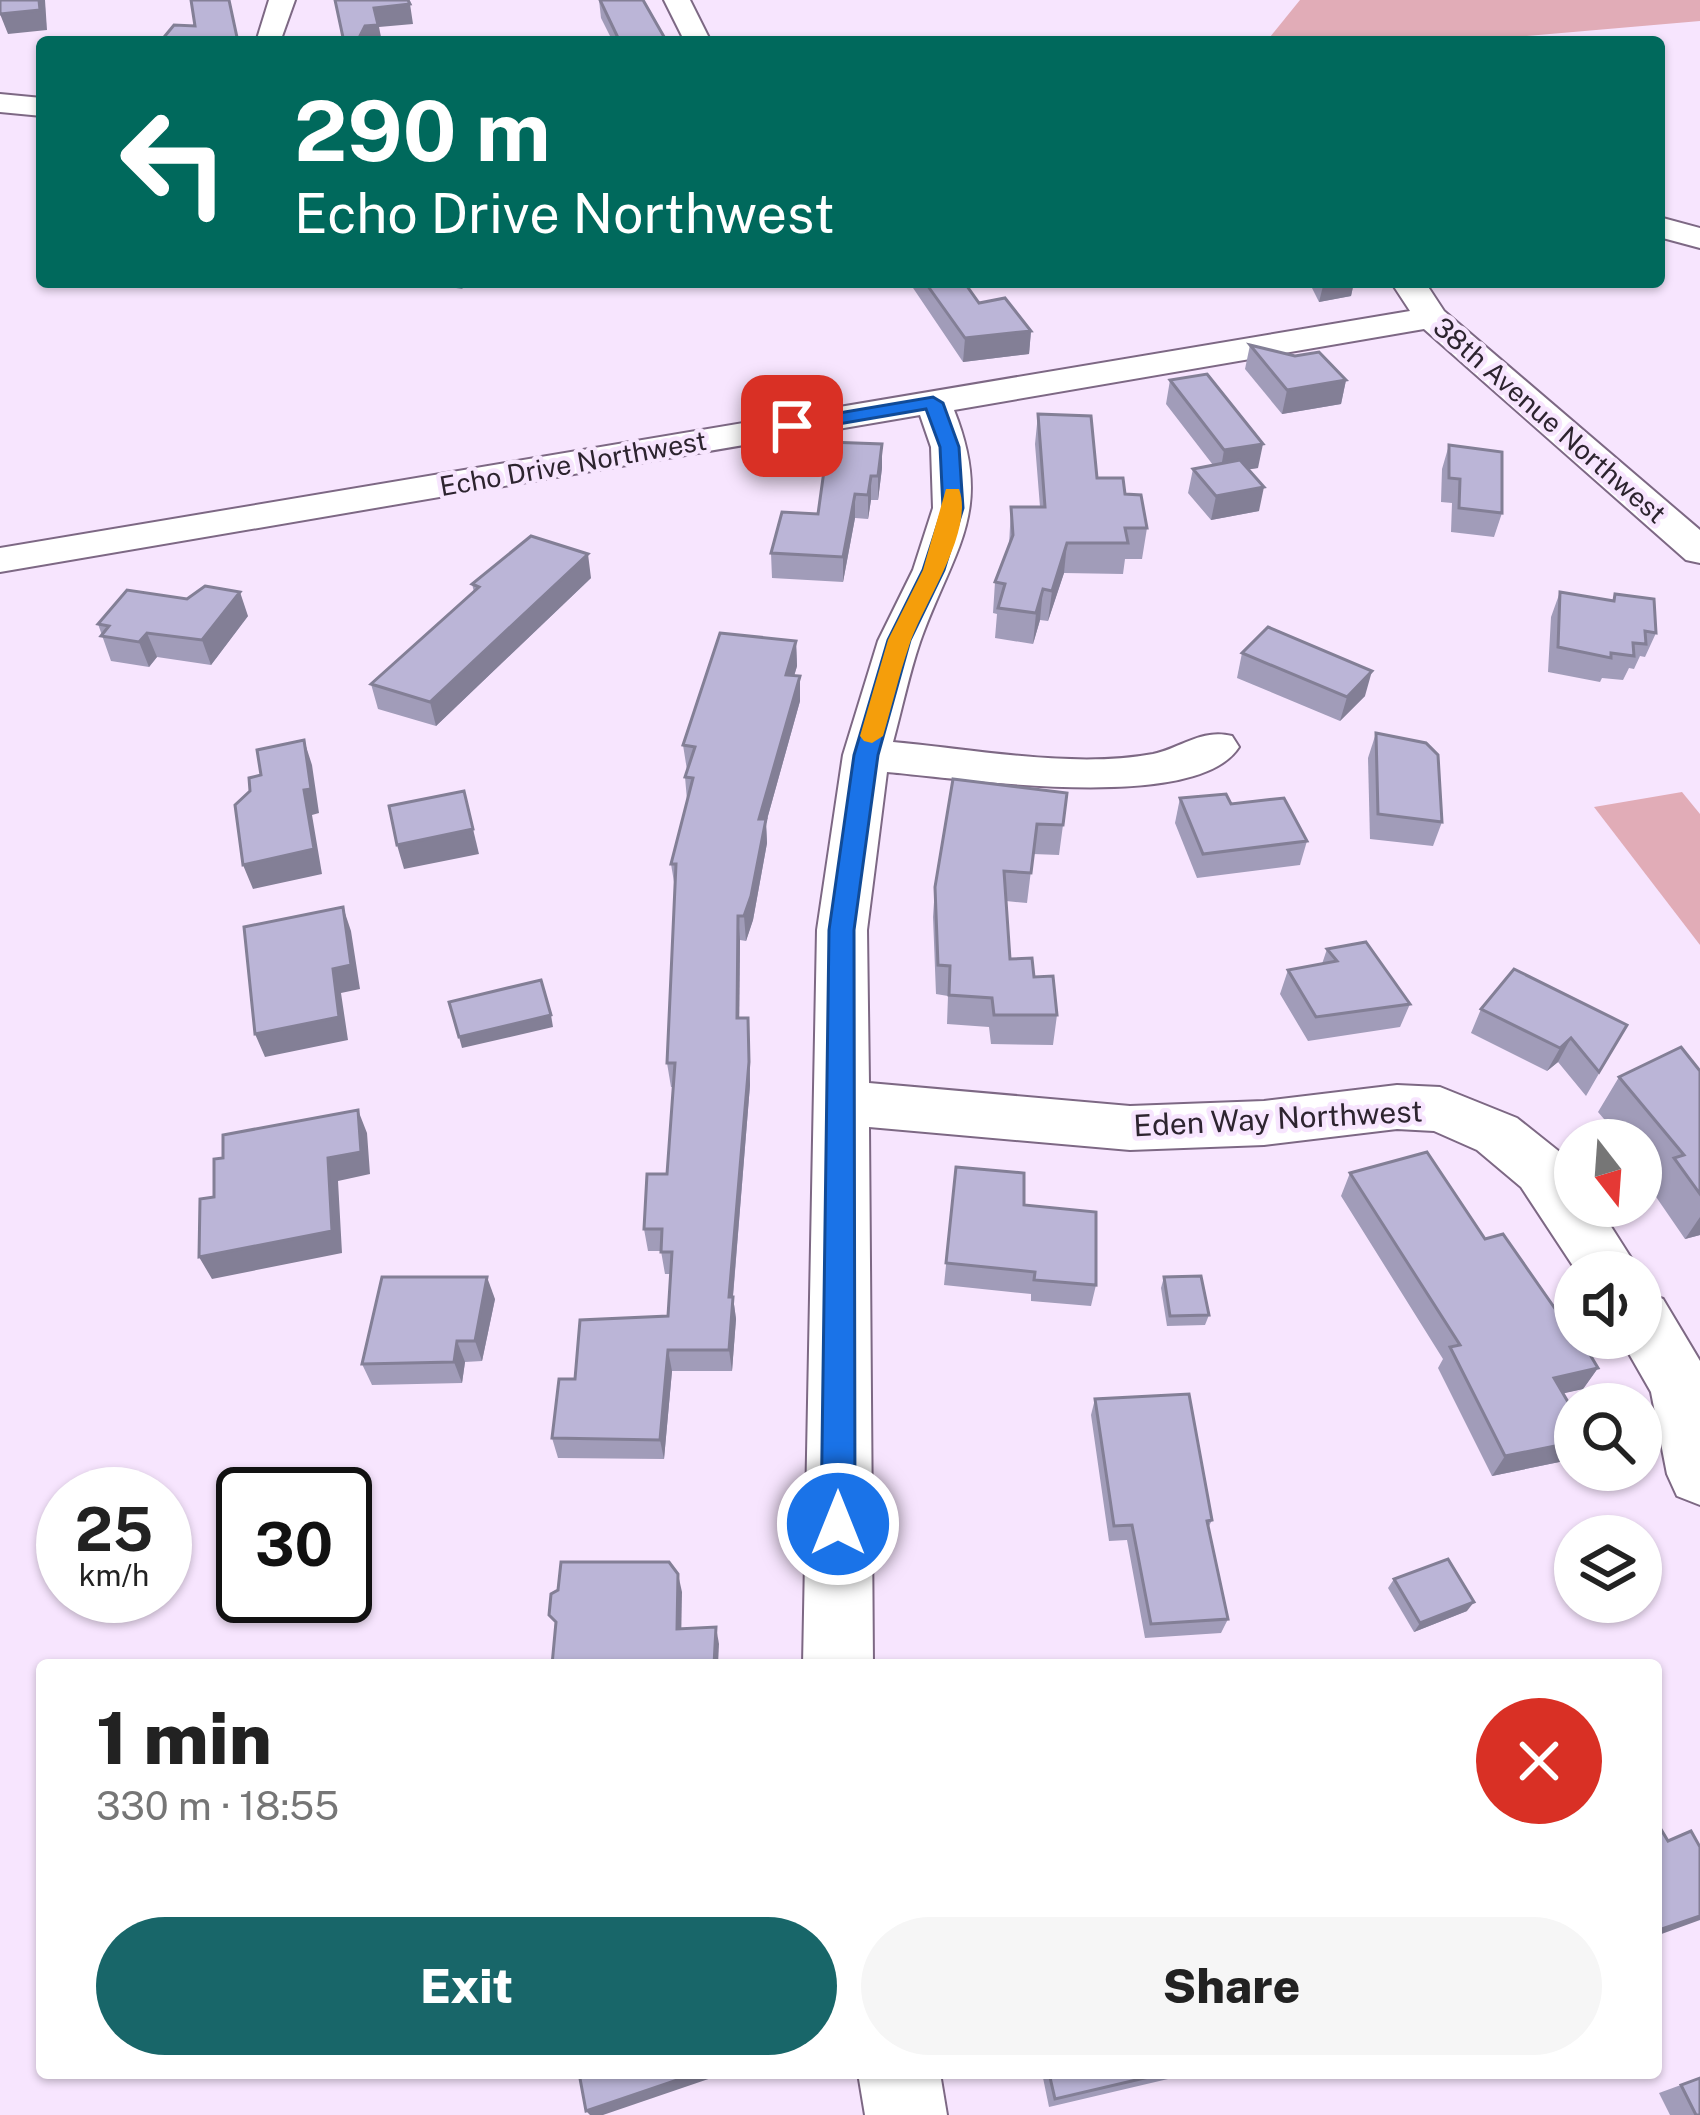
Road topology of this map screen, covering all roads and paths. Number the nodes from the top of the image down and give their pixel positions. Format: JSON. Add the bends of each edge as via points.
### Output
{"nodes":[{"id":1,"x":282,"y":0,"type":"edge"},
{"id":2,"x":677,"y":0,"type":"edge"},
{"id":3,"x":269,"y":36,"type":"edge"},
{"id":4,"x":695,"y":36,"type":"edge"},
{"id":5,"x":0,"y":103,"type":"edge"},
{"id":6,"x":36,"y":106,"type":"edge"},
{"id":7,"x":1665,"y":229,"type":"edge"},
{"id":8,"x":1700,"y":238,"type":"edge"},
{"id":9,"x":1412,"y":288,"type":"edge"},
{"id":10,"x":1431,"y":318,"type":"junction"},
{"id":11,"x":933,"y":403,"type":"junction"},
{"id":12,"x":1700,"y":551,"type":"edge"},
{"id":13,"x":0,"y":560,"type":"edge"},
{"id":14,"x":1216,"y":747,"type":"dead end"},
{"id":15,"x":866,"y":755,"type":"junction"},
{"id":16,"x":839,"y":1102,"type":"junction"},
{"id":17,"x":1596,"y":1251,"type":"edge"},
{"id":18,"x":1662,"y":1350,"type":"edge"},
{"id":19,"x":1700,"y":1474,"type":"edge"},
{"id":20,"x":838,"y":1659,"type":"edge"},
{"id":21,"x":900,"y":2079,"type":"edge"},
{"id":22,"x":906,"y":2115,"type":"edge"}],
"edges":[{"from":1,"to":3,"type":"street"},
{"from":2,"to":4,"type":"street"},
{"from":5,"to":6,"type":"street"},
{"from":7,"to":8,"type":"street"},
{"from":9,"to":10,"type":"street","name":"38th Avenue Northwest"},
{"from":10,"to":11,"type":"street","name":"Echo Drive Northwest"},
{"from":10,"to":12,"type":"street","name":"38th Avenue Northwest"},
{"from":11,"to":13,"type":"street","name":"Echo Drive Northwest"},
{"from":11,"to":15,"type":"street","via":[[950,447],[953,508],[899,640]]},
{"from":14,"to":15,"type":"street","via":[[1162,768],[1100,775]]},
{"from":15,"to":16,"type":"street","via":[[842,930]]},
{"from":16,"to":17,"type":"street","name":"Eden Way Northwest","via":[[1130,1128],[1440,1109],[1497,1134],[1541,1170]]},
{"from":16,"to":20,"type":"street"},
{"from":18,"to":19,"type":"street","via":[[1695,1423]]},
{"from":21,"to":22,"type":"street"}]}
